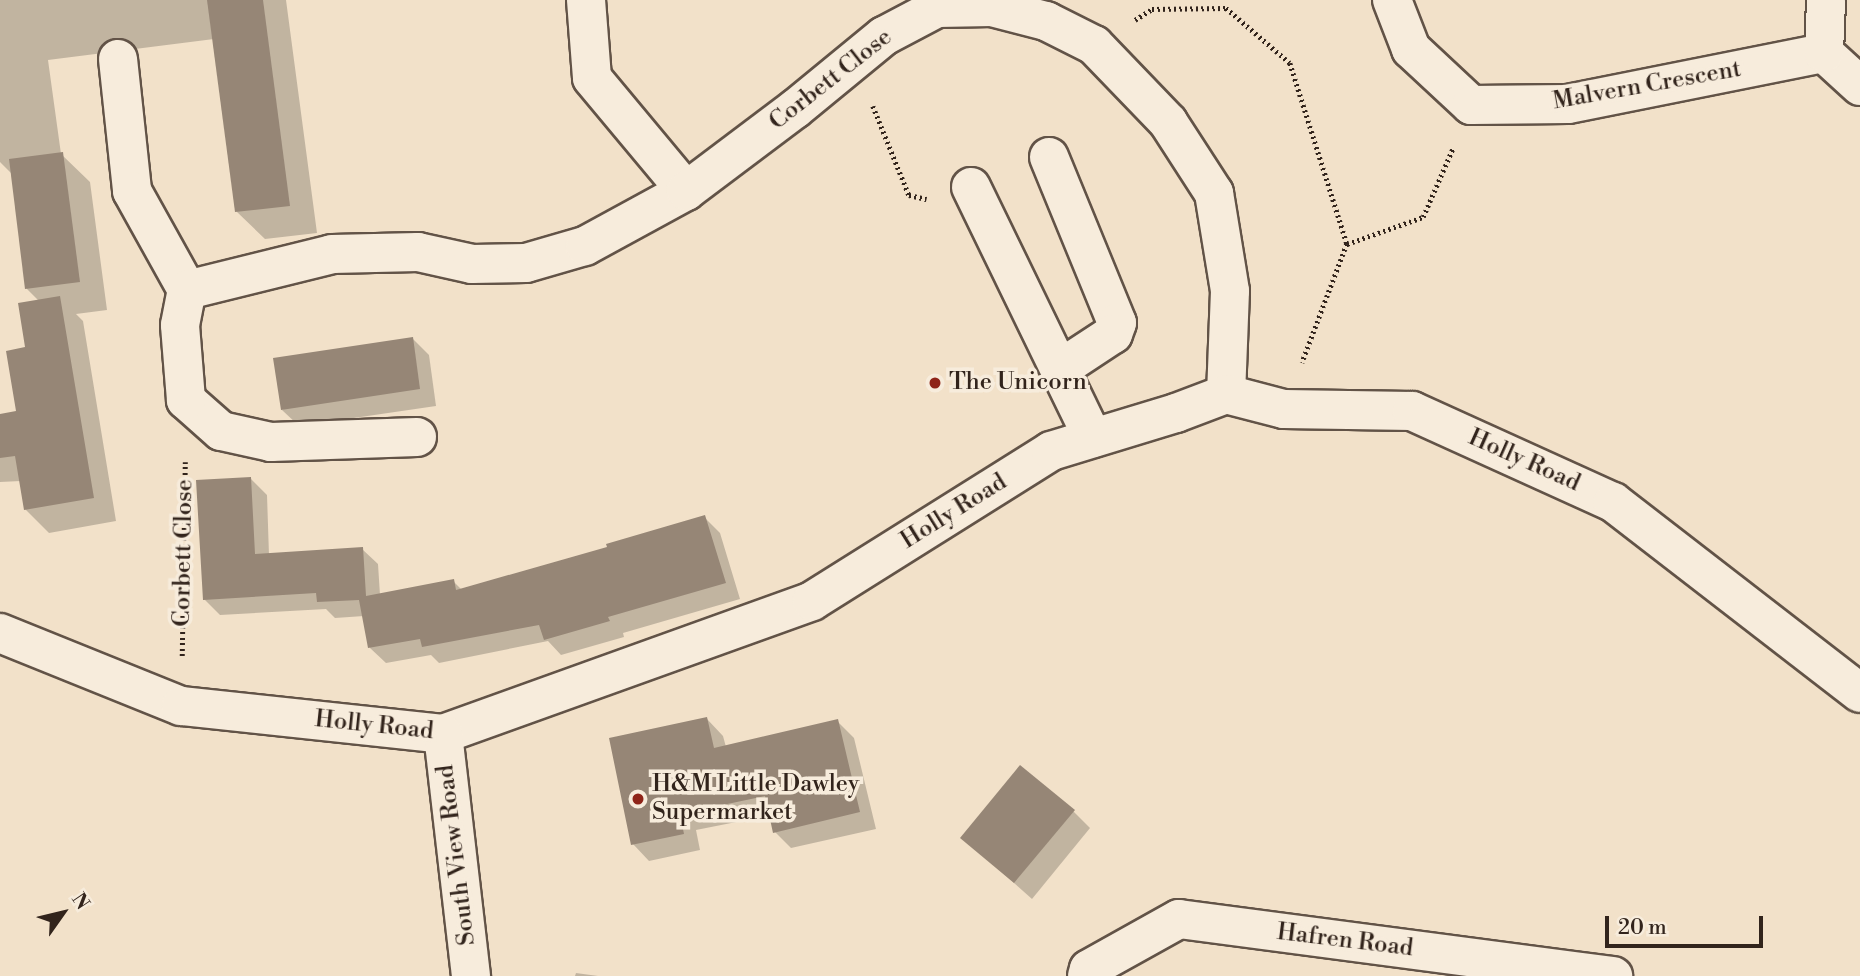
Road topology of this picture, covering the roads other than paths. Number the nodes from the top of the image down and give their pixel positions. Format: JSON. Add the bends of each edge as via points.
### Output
{"nodes":[{"id":1,"x":586,"y":0,"type":"edge"},
{"id":2,"x":1392,"y":0,"type":"edge"},
{"id":3,"x":1826,"y":0,"type":"edge"},
{"id":4,"x":1824,"y":53,"type":"junction"},
{"id":5,"x":118,"y":59,"type":"dead end"},
{"id":6,"x":1860,"y":86,"type":"edge"},
{"id":7,"x":1049,"y":157,"type":"dead end"},
{"id":8,"x":971,"y":187,"type":"road end"},
{"id":9,"x":685,"y":191,"type":"junction"},
{"id":10,"x":187,"y":290,"type":"junction"},
{"id":11,"x":1060,"y":369,"type":"junction"},
{"id":12,"x":1226,"y":394,"type":"junction"},
{"id":13,"x":418,"y":437,"type":"dead end"},
{"id":14,"x":1093,"y":438,"type":"junction"},
{"id":15,"x":0,"y":633,"type":"edge"},
{"id":16,"x":1860,"y":693,"type":"edge"},
{"id":17,"x":443,"y":734,"type":"junction"},
{"id":18,"x":1088,"y":973,"type":"edge"},
{"id":19,"x":471,"y":976,"type":"edge"},
{"id":20,"x":1613,"y":976,"type":"edge"}],
"edges":[{"from":1,"to":9,"type":"street","via":[[592,78]]},
{"from":2,"to":4,"type":"street","name":"Malvern Crescent","via":[[1411,49],[1471,105],[1568,104]]},
{"from":3,"to":4,"type":"street"},
{"from":4,"to":6,"type":"street"},
{"from":5,"to":10,"type":"street","via":[[132,191]]},
{"from":7,"to":11,"type":"street","via":[[1117,323],[1113,334]]},
{"from":8,"to":11,"type":"street"},
{"from":9,"to":10,"type":"street","name":"Corbett Close","via":[[585,246],[526,263],[472,264],[418,252],[332,254]]},
{"from":9,"to":12,"type":"street","name":"Corbett Close","via":[[884,36],[937,8],[992,7],[1045,21],[1094,45],[1168,122],[1213,193],[1230,291]]},
{"from":10,"to":13,"type":"street","via":[[180,325],[186,400],[221,431],[271,442]]},
{"from":11,"to":14,"type":"street"},
{"from":12,"to":14,"type":"street","name":"Holly Road"},
{"from":12,"to":16,"type":"street","name":"Holly Road","via":[[1284,409],[1412,411],[1612,502]]},
{"from":14,"to":17,"type":"street","name":"Holly Road","via":[[1051,451],[812,601]]},
{"from":15,"to":17,"type":"street","name":"Holly Road","via":[[181,706]]},
{"from":17,"to":19,"type":"street","name":"South View Road"},
{"from":18,"to":20,"type":"street","name":"Hafren Road","via":[[1179,919]]}]}
